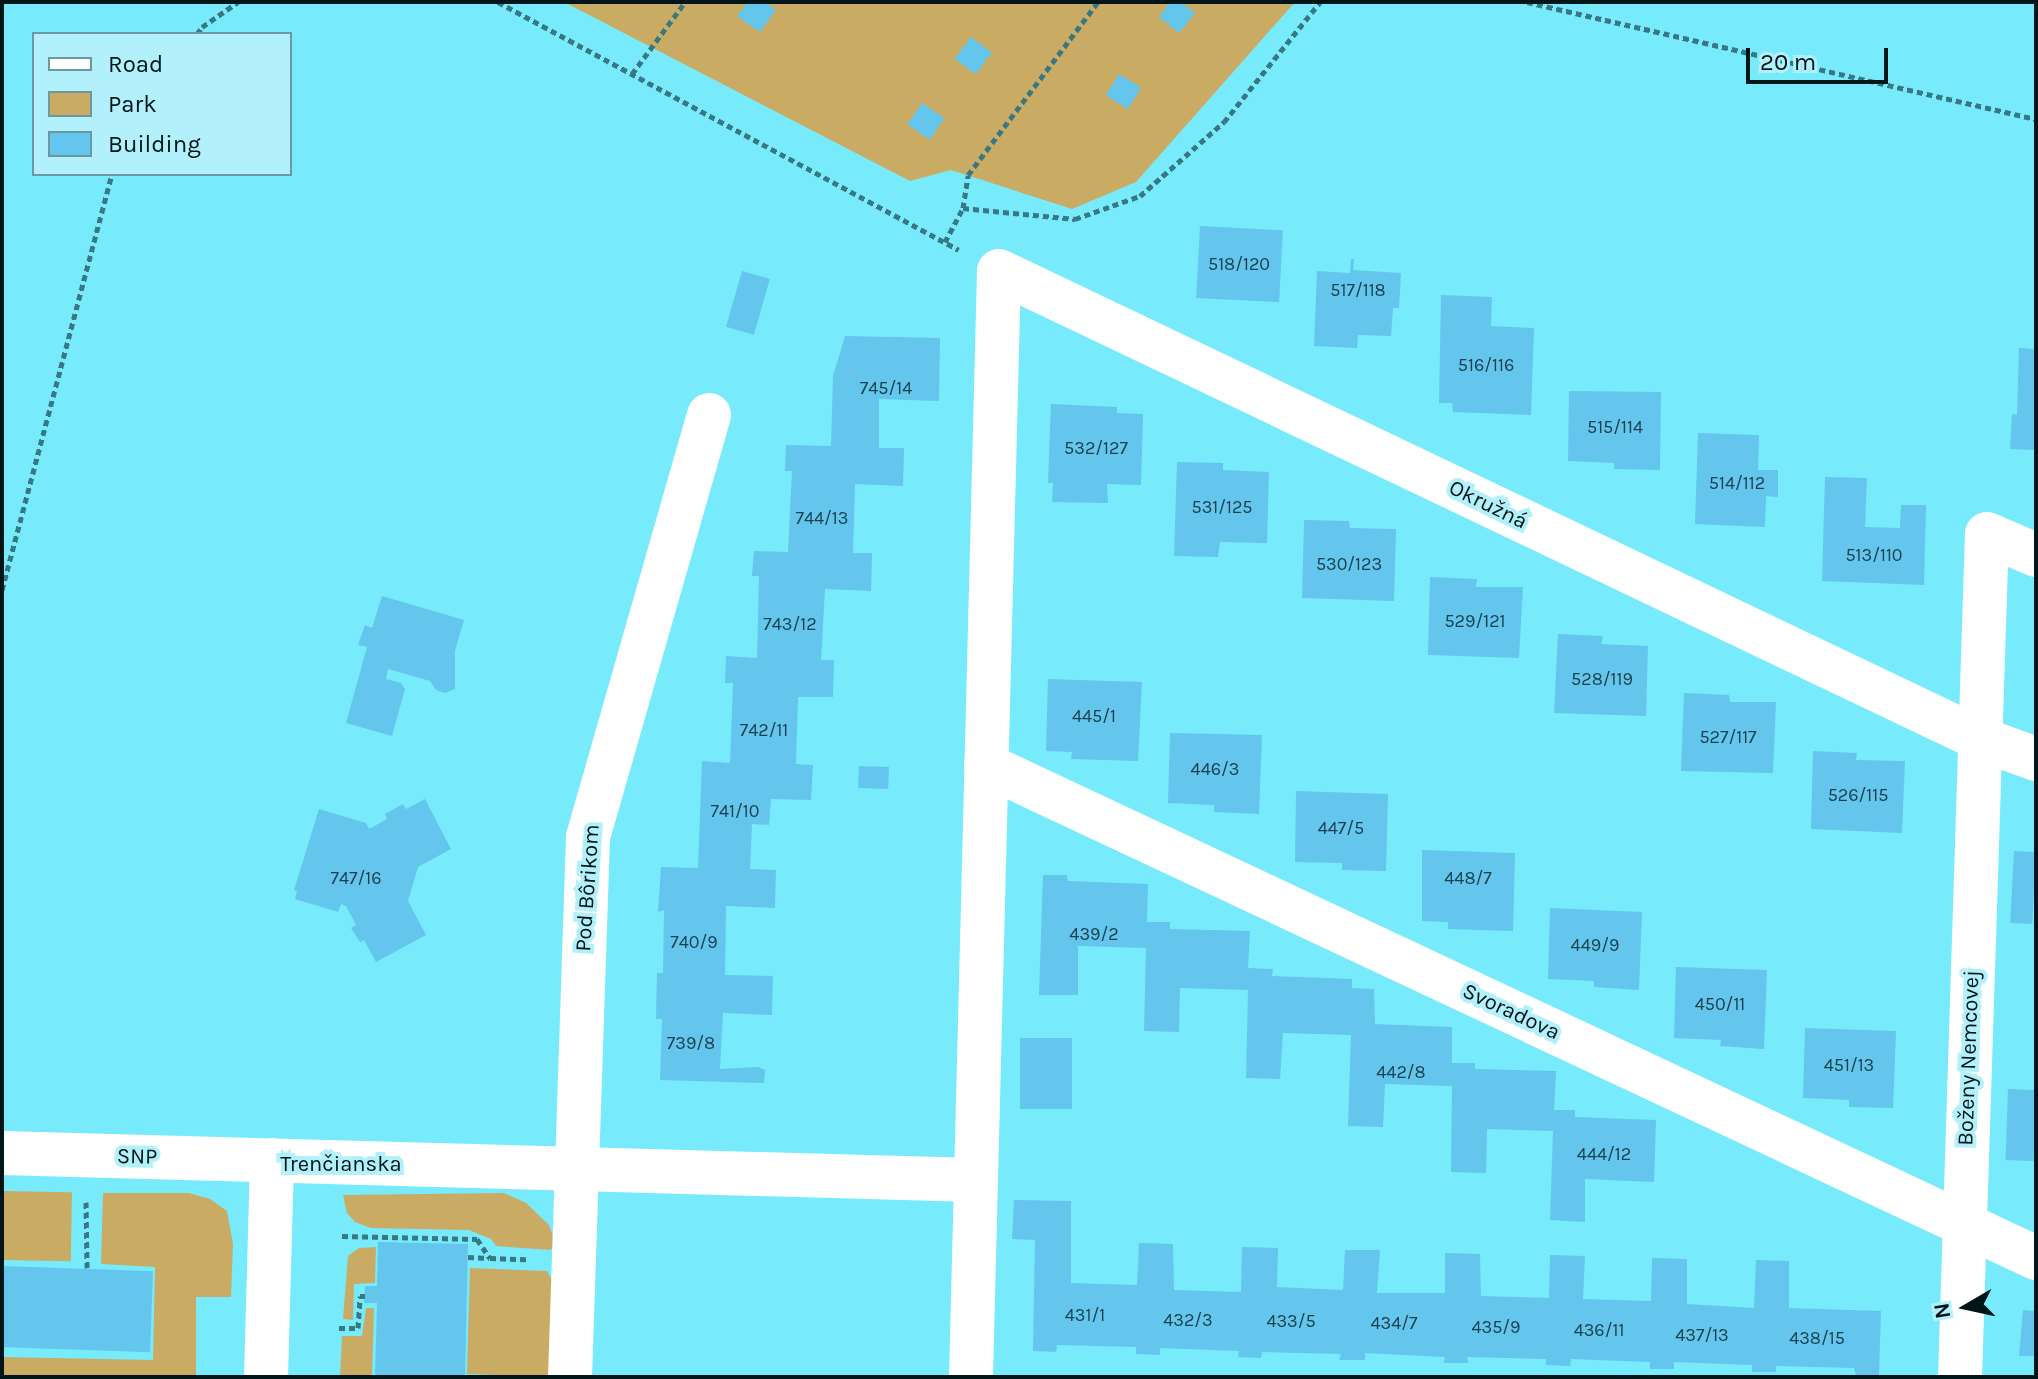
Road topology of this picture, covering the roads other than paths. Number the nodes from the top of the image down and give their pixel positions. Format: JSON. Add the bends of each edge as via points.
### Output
{"nodes":[{"id":1,"x":709,"y":415,"type":"dead end"},
{"id":2,"x":2036,"y":555,"type":"edge"},
{"id":3,"x":1978,"y":738,"type":"junction"},
{"id":4,"x":2036,"y":759,"type":"edge"},
{"id":5,"x":986,"y":765,"type":"junction"},
{"id":6,"x":2,"y":1153,"type":"edge"},
{"id":7,"x":272,"y":1160,"type":"junction"},
{"id":8,"x":575,"y":1170,"type":"junction"},
{"id":9,"x":975,"y":1180,"type":"junction"},
{"id":10,"x":1964,"y":1224,"type":"junction"},
{"id":11,"x":2036,"y":1258,"type":"edge"},
{"id":12,"x":266,"y":1377,"type":"edge"},
{"id":13,"x":570,"y":1377,"type":"edge"},
{"id":14,"x":971,"y":1377,"type":"edge"},
{"id":15,"x":1960,"y":1377,"type":"edge"}],
"edges":[{"from":1,"to":8,"type":"street","name":"Pod Bôrikom","via":[[588,837]]},
{"from":2,"to":3,"type":"street","via":[[1987,534]]},
{"from":3,"to":4,"type":"street","name":"Okružná"},
{"from":3,"to":5,"type":"street","name":"Okružná","via":[[999,271]]},
{"from":3,"to":10,"type":"street","name":"Boženy Nemcovej"},
{"from":5,"to":9,"type":"street"},
{"from":5,"to":10,"type":"street","name":"Svoradova"},
{"from":6,"to":7,"type":"street","name":"SNP"},
{"from":7,"to":8,"type":"street","name":"Trenčianska"},
{"from":7,"to":12,"type":"street","name":"Trenčianska"},
{"from":8,"to":9,"type":"street","name":"Trenčianska"},
{"from":8,"to":13,"type":"street","name":"Pod Bôrikom"},
{"from":9,"to":14,"type":"street"},
{"from":10,"to":11,"type":"street","name":"Svoradova"},
{"from":10,"to":15,"type":"street","name":"Boženy Nemcovej"}]}
